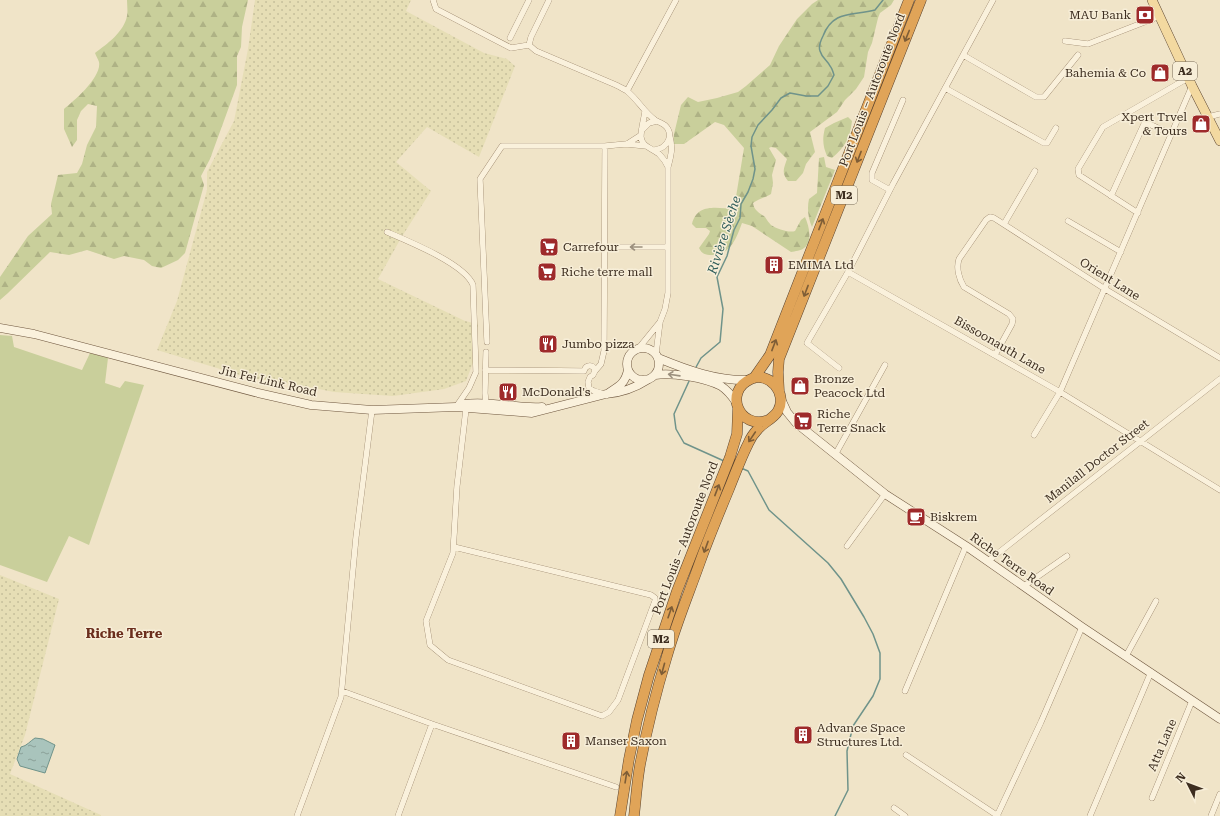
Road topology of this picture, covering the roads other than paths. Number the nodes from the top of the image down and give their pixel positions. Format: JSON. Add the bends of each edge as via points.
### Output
{"nodes":[{"id":1,"x":433,"y":0,"type":"edge"},
{"id":2,"x":529,"y":0,"type":"edge"},
{"id":3,"x":549,"y":0,"type":"edge"},
{"id":4,"x":676,"y":0,"type":"edge"},
{"id":5,"x":909,"y":0,"type":"edge"},
{"id":6,"x":921,"y":0,"type":"edge"},
{"id":7,"x":993,"y":0,"type":"edge"},
{"id":8,"x":1152,"y":0,"type":"edge"},
{"id":9,"x":1160,"y":16,"type":"junction"},
{"id":10,"x":510,"y":38,"type":"dead end"},
{"id":11,"x":1065,"y":41,"type":"dead end"},
{"id":12,"x":529,"y":45,"type":"junction"},
{"id":13,"x":963,"y":55,"type":"junction"},
{"id":14,"x":1078,"y":55,"type":"dead end"},
{"id":15,"x":1190,"y":82,"type":"junction"},
{"id":16,"x":945,"y":88,"type":"junction"},
{"id":17,"x":627,"y":91,"type":"junction"},
{"id":18,"x":903,"y":100,"type":"dead end"},
{"id":19,"x":645,"y":111,"type":"junction"},
{"id":20,"x":1220,"y":114,"type":"edge"},
{"id":21,"x":1208,"y":117,"type":"junction"},
{"id":22,"x":657,"y":121,"type":"junction"},
{"id":23,"x":1056,"y":128,"type":"dead end"},
{"id":24,"x":1218,"y":131,"type":"edge"},
{"id":25,"x":642,"y":133,"type":"junction"},
{"id":26,"x":670,"y":134,"type":"junction"},
{"id":27,"x":1171,"y":134,"type":"junction"},
{"id":28,"x":1220,"y":141,"type":"edge"},
{"id":29,"x":626,"y":144,"type":"junction"},
{"id":30,"x":605,"y":146,"type":"junction"},
{"id":31,"x":646,"y":146,"type":"junction"},
{"id":32,"x":654,"y":150,"type":"junction"},
{"id":33,"x":668,"y":167,"type":"junction"},
{"id":34,"x":1035,"y":170,"type":"dead end"},
{"id":35,"x":890,"y":190,"type":"junction"},
{"id":36,"x":1111,"y":196,"type":"junction"},
{"id":37,"x":1138,"y":213,"type":"junction"},
{"id":38,"x":1068,"y":221,"type":"dead end"},
{"id":39,"x":1004,"y":224,"type":"junction"},
{"id":40,"x":387,"y":232,"type":"dead end"},
{"id":41,"x":604,"y":247,"type":"junction"},
{"id":42,"x":668,"y":247,"type":"junction"},
{"id":43,"x":1121,"y":252,"type":"junction"},
{"id":44,"x":848,"y":272,"type":"junction"},
{"id":45,"x":1105,"y":289,"type":"junction"},
{"id":46,"x":660,"y":322,"type":"junction"},
{"id":47,"x":0,"y":328,"type":"edge"},
{"id":48,"x":487,"y":342,"type":"dead end"},
{"id":49,"x":638,"y":349,"type":"junction"},
{"id":50,"x":486,"y":352,"type":"dead end"},
{"id":51,"x":995,"y":355,"type":"junction"},
{"id":52,"x":657,"y":356,"type":"junction"},
{"id":53,"x":603,"y":357,"type":"junction"},
{"id":54,"x":1220,"y":358,"type":"edge"},
{"id":55,"x":885,"y":364,"type":"dead end"},
{"id":56,"x":591,"y":366,"type":"junction"},
{"id":57,"x":839,"y":368,"type":"dead end"},
{"id":58,"x":486,"y":370,"type":"junction"},
{"id":59,"x":628,"y":370,"type":"junction"},
{"id":60,"x":584,"y":371,"type":"junction"},
{"id":61,"x":595,"y":371,"type":"junction"},
{"id":62,"x":590,"y":377,"type":"junction"},
{"id":63,"x":652,"y":377,"type":"junction"},
{"id":64,"x":751,"y":379,"type":"junction"},
{"id":65,"x":1220,"y":379,"type":"edge"},
{"id":66,"x":1060,"y":392,"type":"junction"},
{"id":67,"x":606,"y":394,"type":"junction"},
{"id":68,"x":780,"y":396,"type":"junction"},
{"id":69,"x":737,"y":405,"type":"junction"},
{"id":70,"x":456,"y":407,"type":"junction"},
{"id":71,"x":487,"y":407,"type":"junction"},
{"id":72,"x":466,"y":409,"type":"junction"},
{"id":73,"x":372,"y":410,"type":"junction"},
{"id":74,"x":772,"y":418,"type":"junction"},
{"id":75,"x":796,"y":423,"type":"junction"},
{"id":76,"x":1034,"y":435,"type":"dead end"},
{"id":77,"x":1140,"y":441,"type":"junction"},
{"id":78,"x":835,"y":455,"type":"junction"},
{"id":79,"x":1220,"y":490,"type":"edge"},
{"id":80,"x":885,"y":494,"type":"junction"},
{"id":81,"x":846,"y":546,"type":"dead end"},
{"id":82,"x":966,"y":546,"type":"junction"},
{"id":83,"x":454,"y":547,"type":"junction"},
{"id":84,"x":1067,"y":556,"type":"dead end"},
{"id":85,"x":988,"y":561,"type":"junction"},
{"id":86,"x":1024,"y":586,"type":"junction"},
{"id":87,"x":1156,"y":601,"type":"dead end"},
{"id":88,"x":1082,"y":627,"type":"junction"},
{"id":89,"x":1126,"y":656,"type":"junction"},
{"id":90,"x":1151,"y":672,"type":"junction"},
{"id":91,"x":342,"y":691,"type":"junction"},
{"id":92,"x":905,"y":691,"type":"dead end"},
{"id":93,"x":1192,"y":701,"type":"junction"},
{"id":94,"x":1219,"y":716,"type":"edge"},
{"id":95,"x":432,"y":724,"type":"junction"},
{"id":96,"x":906,"y":755,"type":"dead end"},
{"id":97,"x":616,"y":787,"type":"dead end"},
{"id":98,"x":1220,"y":794,"type":"edge"},
{"id":99,"x":1152,"y":798,"type":"dead end"},
{"id":100,"x":894,"y":808,"type":"dead end"},
{"id":101,"x":297,"y":816,"type":"edge"},
{"id":102,"x":398,"y":816,"type":"edge"},
{"id":103,"x":620,"y":816,"type":"edge"},
{"id":104,"x":634,"y":816,"type":"edge"},
{"id":105,"x":905,"y":816,"type":"edge"},
{"id":106,"x":998,"y":816,"type":"edge"},
{"id":107,"x":1090,"y":816,"type":"edge"},
{"id":108,"x":1211,"y":816,"type":"edge"}],
"edges":[{"from":1,"to":12,"type":"street","via":[[436,9],[511,48]]},
{"from":2,"to":10,"type":"street"},
{"from":3,"to":12,"type":"street"},
{"from":4,"to":17,"type":"street"},
{"from":64,"to":5,"type":"highway","name":"Port Louis – Autoroute Nord","number":"M2","one_way":true,"via":[[770,355]]},
{"from":6,"to":68,"type":"highway","name":"Port Louis – Autoroute Nord","number":"M2","one_way":true,"via":[[779,359]]},
{"from":7,"to":13,"type":"street"},
{"from":8,"to":9,"type":"main road","number":"A2"},
{"from":9,"to":11,"type":"street","via":[[1088,44]]},
{"from":9,"to":15,"type":"main road","number":"A2"},
{"from":12,"to":17,"type":"street","via":[[536,51]]},
{"from":13,"to":14,"type":"street","via":[[1039,98],[1044,97]]},
{"from":13,"to":16,"type":"street"},
{"from":15,"to":21,"type":"main road","number":"A2"},
{"from":15,"to":27,"type":"street"},
{"from":15,"to":36,"type":"street","via":[[1103,127],[1077,172]]},
{"from":16,"to":23,"type":"street","via":[[1044,143],[1047,143]]},
{"from":16,"to":35,"type":"street"},
{"from":17,"to":19,"type":"street"},
{"from":18,"to":35,"type":"street","via":[[872,173],[872,180]]},
{"from":19,"to":22,"type":"street"},
{"from":19,"to":25,"type":"street"},
{"from":20,"to":21,"type":"street"},
{"from":21,"to":24,"type":"main road","number":"A2"},
{"from":22,"to":25,"type":"street","via":[[649,123]]},
{"from":22,"to":26,"type":"street","via":[[666,126]]},
{"from":24,"to":28,"type":"main road","number":"A2"},
{"from":25,"to":29,"type":"street"},
{"from":25,"to":31,"type":"street","via":[[642,141]]},
{"from":26,"to":32,"type":"street","via":[[664,147]]},
{"from":26,"to":33,"type":"street","via":[[672,152]]},
{"from":27,"to":36,"type":"street","via":[[1147,122],[1144,124]]},
{"from":27,"to":37,"type":"street"},
{"from":29,"to":30,"type":"street"},
{"from":29,"to":31,"type":"street"},
{"from":30,"to":41,"type":"street"},
{"from":30,"to":48,"type":"street","via":[[502,146],[480,179]]},
{"from":31,"to":32,"type":"street"},
{"from":32,"to":33,"type":"street"},
{"from":33,"to":42,"type":"street"},
{"from":34,"to":39,"type":"street"},
{"from":35,"to":44,"type":"street"},
{"from":36,"to":37,"type":"street"},
{"from":37,"to":43,"type":"street"},
{"from":38,"to":43,"type":"street"},
{"from":39,"to":45,"type":"street","name":"Orient Lane"},
{"from":39,"to":51,"type":"street","name":"Orient Lane","via":[[990,217],[986,220],[959,259],[958,265],[960,281],[964,286],[1013,319]]},
{"from":40,"to":70,"type":"street","via":[[428,250],[465,273],[474,285],[476,372],[470,388]]},
{"from":42,"to":41,"type":"street","one_way":true},
{"from":41,"to":53,"type":"street"},
{"from":42,"to":46,"type":"street","via":[[668,293]]},
{"from":43,"to":45,"type":"street"},
{"from":44,"to":51,"type":"street","name":"Bissoonauth Lane"},
{"from":44,"to":57,"type":"street","via":[[807,343]]},
{"from":45,"to":54,"type":"street","name":"Orient Lane"},
{"from":45,"to":66,"type":"street"},
{"from":46,"to":49,"type":"street"},
{"from":46,"to":52,"type":"street"},
{"from":47,"to":73,"type":"main road","name":"Jin Fei Link Road","via":[[34,334],[311,405]]},
{"from":49,"to":52,"type":"main road","via":[[650,350]]},
{"from":49,"to":59,"type":"main road","via":[[630,355]]},
{"from":50,"to":58,"type":"street"},
{"from":51,"to":66,"type":"street","name":"Bissoonauth Lane"},
{"from":52,"to":63,"type":"main road","via":[[658,370]]},
{"from":52,"to":64,"type":"main road","via":[[675,366],[708,375],[736,380]]},
{"from":53,"to":56,"type":"street"},
{"from":53,"to":61,"type":"street"},
{"from":55,"to":78,"type":"street"},
{"from":56,"to":60,"type":"street","via":[[586,367]]},
{"from":56,"to":61,"type":"street"},
{"from":58,"to":60,"type":"street"},
{"from":58,"to":71,"type":"street"},
{"from":59,"to":63,"type":"main road","via":[[639,380]]},
{"from":59,"to":67,"type":"main road","via":[[623,383]]},
{"from":60,"to":62,"type":"street"},
{"from":61,"to":62,"type":"street"},
{"from":62,"to":67,"type":"street","via":[[589,388]]},
{"from":63,"to":67,"type":"main road","via":[[618,394]]},
{"from":69,"to":63,"type":"main road","one_way":true,"via":[[721,386],[700,379],[665,373]]},
{"from":64,"to":68,"type":"highway","via":[[769,380],[776,385]]},
{"from":64,"to":69,"type":"highway","number":"M2","via":[[739,389]]},
{"from":65,"to":77,"type":"street","name":"Manilall Doctor Street"},
{"from":66,"to":76,"type":"street"},
{"from":66,"to":77,"type":"street","name":"Bissoonauth Lane"},
{"from":67,"to":71,"type":"main road","name":"Jin Fei Link Road","via":[[534,410]]},
{"from":68,"to":74,"type":"highway","number":"M2","via":[[780,406]]},
{"from":68,"to":75,"type":"main road","via":[[787,412]]},
{"from":69,"to":74,"type":"highway","via":[[740,414],[751,421]]},
{"from":103,"to":69,"type":"highway","name":"Port Louis – Autoroute Nord","number":"M2","one_way":true,"via":[[630,751],[649,674],[677,591],[730,457],[737,434]]},
{"from":70,"to":71,"type":"main road","via":[[466,404]]},
{"from":70,"to":72,"type":"main road","name":"Jin Fei Link Road"},
{"from":70,"to":73,"type":"main road","name":"Jin Fei Link Road"},
{"from":71,"to":72,"type":"main road","name":"Jin Fei Link Road"},
{"from":72,"to":83,"type":"street"},
{"from":73,"to":91,"type":"street","via":[[356,537]]},
{"from":74,"to":75,"type":"main road","via":[[784,418]]},
{"from":74,"to":104,"type":"highway","name":"Port Louis – Autoroute Nord","number":"M2","one_way":true,"via":[[758,428],[740,460],[667,656],[640,766]]},
{"from":75,"to":78,"type":"main road","name":"Riche Terre Road"},
{"from":77,"to":79,"type":"street","name":"Bissoonauth Lane"},
{"from":77,"to":85,"type":"street","name":"Manilall Doctor Street"},
{"from":78,"to":80,"type":"main road","name":"Riche Terre Road"},
{"from":80,"to":81,"type":"street"},
{"from":80,"to":82,"type":"main road","name":"Riche Terre Road"},
{"from":82,"to":85,"type":"main road","name":"Riche Terre Road"},
{"from":82,"to":92,"type":"street"},
{"from":83,"to":83,"type":"street","via":[[426,621],[430,645],[448,660],[602,716],[609,712],[618,700],[655,598]]},
{"from":84,"to":86,"type":"street"},
{"from":85,"to":86,"type":"main road","name":"Riche Terre Road"},
{"from":86,"to":88,"type":"main road","name":"Riche Terre Road"},
{"from":87,"to":89,"type":"street"},
{"from":88,"to":89,"type":"main road","name":"Riche Terre Road"},
{"from":88,"to":106,"type":"street","via":[[1042,722]]},
{"from":89,"to":90,"type":"main road","name":"Riche Terre Road"},
{"from":90,"to":93,"type":"main road","name":"Riche Terre Road"},
{"from":90,"to":107,"type":"street"},
{"from":91,"to":95,"type":"street"},
{"from":91,"to":101,"type":"street"},
{"from":93,"to":94,"type":"main road","name":"Riche Terre Road"},
{"from":93,"to":99,"type":"street","name":"Atta Lane"},
{"from":95,"to":97,"type":"street"},
{"from":95,"to":102,"type":"street"},
{"from":96,"to":106,"type":"street"},
{"from":98,"to":108,"type":"street"},
{"from":100,"to":105,"type":"street"}]}
